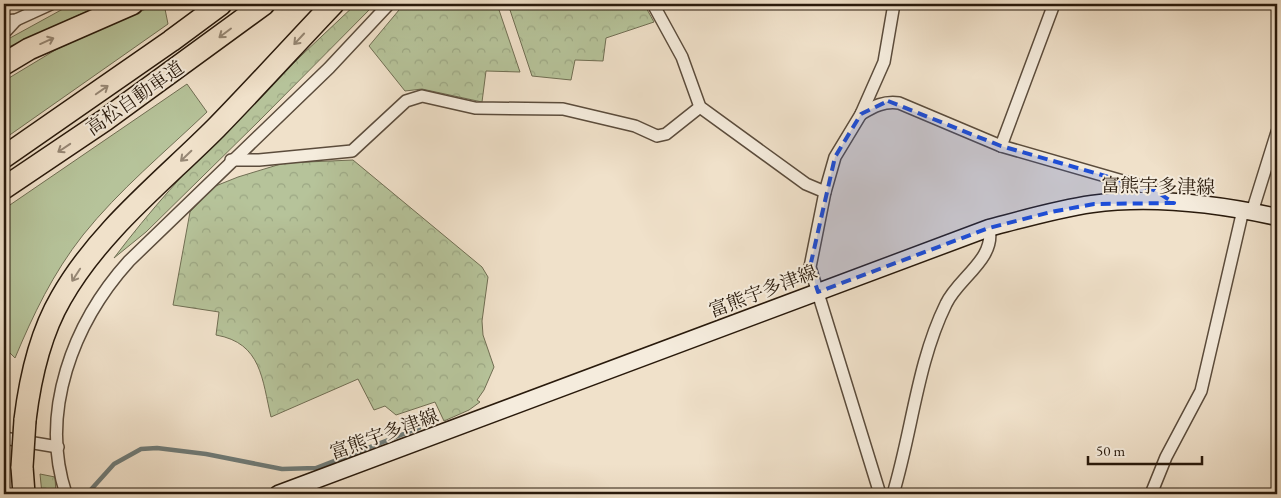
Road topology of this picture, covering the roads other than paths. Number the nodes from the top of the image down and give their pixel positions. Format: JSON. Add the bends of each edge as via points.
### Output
{"nodes":[{"id":1,"x":51,"y":4,"type":"edge"},
{"id":2,"x":132,"y":4,"type":"edge"},
{"id":3,"x":221,"y":4,"type":"edge"},
{"id":4,"x":264,"y":4,"type":"edge"},
{"id":5,"x":333,"y":4,"type":"edge"},
{"id":6,"x":389,"y":4,"type":"edge"},
{"id":7,"x":653,"y":4,"type":"edge"},
{"id":8,"x":894,"y":4,"type":"edge"},
{"id":9,"x":1054,"y":4,"type":"edge"},
{"id":10,"x":16,"y":20,"type":"junction"},
{"id":11,"x":4,"y":21,"type":"edge"},
{"id":12,"x":4,"y":33,"type":"edge"},
{"id":13,"x":4,"y":64,"type":"edge"},
{"id":14,"x":700,"y":107,"type":"junction"},
{"id":15,"x":861,"y":114,"type":"junction"},
{"id":16,"x":1277,"y":132,"type":"edge"},
{"id":17,"x":1001,"y":146,"type":"junction"},
{"id":18,"x":4,"y":157,"type":"edge"},
{"id":19,"x":232,"y":160,"type":"junction"},
{"id":20,"x":4,"y":188,"type":"edge"},
{"id":21,"x":825,"y":192,"type":"junction"},
{"id":22,"x":1174,"y":203,"type":"junction"},
{"id":23,"x":1247,"y":211,"type":"junction"},
{"id":24,"x":1277,"y":217,"type":"edge"},
{"id":25,"x":989,"y":228,"type":"junction"},
{"id":26,"x":818,"y":292,"type":"junction"},
{"id":27,"x":4,"y":438,"type":"edge"},
{"id":28,"x":58,"y":447,"type":"junction"},
{"id":29,"x":24,"y":494,"type":"edge"},
{"id":30,"x":66,"y":494,"type":"edge"},
{"id":31,"x":278,"y":494,"type":"edge"},
{"id":32,"x":880,"y":494,"type":"edge"},
{"id":33,"x":893,"y":494,"type":"edge"},
{"id":34,"x":1151,"y":494,"type":"edge"}],
"edges":[{"from":1,"to":10,"type":"street"},
{"from":13,"to":2,"type":"highway","one_way":true,"via":[[28,49]]},
{"from":18,"to":3,"type":"highway","name":"高松自動車道","one_way":true},
{"from":4,"to":20,"type":"highway","name":"高松自動車道","one_way":true,"via":[[105,120]]},
{"from":5,"to":29,"type":"highway","one_way":true,"bridge":true,"via":[[216,128],[122,218],[82,264],[60,298],[37,356],[28,392],[22,467]]},
{"from":6,"to":19,"type":"street","via":[[329,68]]},
{"from":7,"to":14,"type":"street","via":[[682,57]]},
{"from":8,"to":15,"type":"street","via":[[884,62]]},
{"from":9,"to":17,"type":"street"},
{"from":10,"to":11,"type":"street"},
{"from":10,"to":12,"type":"street"},
{"from":14,"to":19,"type":"street","via":[[666,134],[657,136],[635,126],[563,109],[475,108],[422,96],[406,101],[352,151]]},
{"from":14,"to":21,"type":"street","via":[[806,184]]},
{"from":15,"to":17,"type":"street","via":[[874,105],[899,102]]},
{"from":15,"to":21,"type":"street","via":[[835,157]]},
{"from":16,"to":23,"type":"street"},
{"from":17,"to":22,"type":"street","via":[[1154,190]]},
{"from":19,"to":28,"type":"street","via":[[112,279],[90,313],[62,383],[57,406]]},
{"from":21,"to":26,"type":"street","via":[[810,266]]},
{"from":22,"to":23,"type":"main road","name":"富熊宇多津線"},
{"from":22,"to":25,"type":"main road","name":"富熊宇多津線","via":[[1094,204]]},
{"from":23,"to":24,"type":"main road","name":"富熊宇多津線"},
{"from":23,"to":34,"type":"street","via":[[1201,391],[1166,457]]},
{"from":25,"to":26,"type":"main road","name":"富熊宇多津線"},
{"from":25,"to":33,"type":"street","via":[[991,238],[986,253],[952,292],[930,345]]},
{"from":26,"to":31,"type":"main road","name":"富熊宇多津線"},
{"from":26,"to":32,"type":"street"},
{"from":27,"to":28,"type":"street"},
{"from":28,"to":30,"type":"street"}]}
